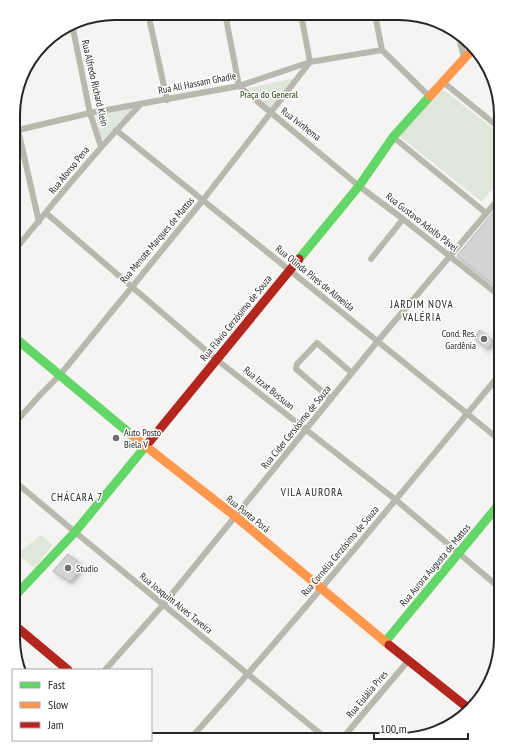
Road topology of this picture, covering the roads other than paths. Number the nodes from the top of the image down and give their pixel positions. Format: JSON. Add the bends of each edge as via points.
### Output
{"nodes":[{"id":1,"x":150,"y":20,"type":"edge"},
{"id":2,"x":226,"y":20,"type":"edge"},
{"id":3,"x":302,"y":20,"type":"edge"},
{"id":4,"x":376,"y":20,"type":"edge"},
{"id":5,"x":73,"y":30,"type":"edge"},
{"id":6,"x":460,"y":43,"type":"edge"},
{"id":7,"x":382,"y":50,"type":"junction"},
{"id":8,"x":470,"y":52,"type":"edge"},
{"id":9,"x":464,"y":58,"type":"junction"},
{"id":10,"x":310,"y":62,"type":"junction"},
{"id":11,"x":443,"y":82,"type":"junction"},
{"id":12,"x":239,"y":86,"type":"junction"},
{"id":13,"x":430,"y":97,"type":"junction"},
{"id":14,"x":167,"y":100,"type":"junction"},
{"id":15,"x":141,"y":104,"type":"junction"},
{"id":16,"x":90,"y":113,"type":"junction"},
{"id":17,"x":270,"y":113,"type":"junction"},
{"id":18,"x":494,"y":123,"type":"edge"},
{"id":19,"x":20,"y":130,"type":"edge"},
{"id":20,"x":116,"y":130,"type":"junction"},
{"id":21,"x":393,"y":137,"type":"junction"},
{"id":22,"x":20,"y":147,"type":"edge"},
{"id":23,"x":101,"y":147,"type":"junction"},
{"id":24,"x":332,"y":162,"type":"joint"},
{"id":25,"x":359,"y":186,"type":"junction"},
{"id":26,"x":204,"y":200,"type":"junction"},
{"id":27,"x":494,"y":204,"type":"edge"},
{"id":28,"x":46,"y":213,"type":"junction"},
{"id":29,"x":486,"y":213,"type":"junction"},
{"id":30,"x":403,"y":219,"type":"junction"},
{"id":31,"x":39,"y":222,"type":"junction"},
{"id":32,"x":20,"y":244,"type":"edge"},
{"id":33,"x":449,"y":256,"type":"junction"},
{"id":34,"x":370,"y":259,"type":"dead end"},
{"id":35,"x":289,"y":270,"type":"junction"},
{"id":36,"x":131,"y":287,"type":"junction"},
{"id":37,"x":494,"y":291,"type":"edge"},
{"id":38,"x":378,"y":342,"type":"junction"},
{"id":39,"x":20,"y":343,"type":"edge"},
{"id":40,"x":217,"y":360,"type":"junction"},
{"id":41,"x":352,"y":373,"type":"junction"},
{"id":42,"x":60,"y":375,"type":"junction"},
{"id":43,"x":494,"y":381,"type":"edge"},
{"id":44,"x":331,"y":399,"type":"junction"},
{"id":45,"x":467,"y":414,"type":"junction"},
{"id":46,"x":20,"y":417,"type":"edge"},
{"id":47,"x":306,"y":431,"type":"junction"},
{"id":48,"x":494,"y":435,"type":"edge"},
{"id":49,"x":145,"y":446,"type":"junction"},
{"id":50,"x":20,"y":486,"type":"edge"},
{"id":51,"x":396,"y":500,"type":"junction"},
{"id":52,"x":494,"y":511,"type":"edge"},
{"id":53,"x":236,"y":517,"type":"junction"},
{"id":54,"x":74,"y":532,"type":"junction"},
{"id":55,"x":459,"y":554,"type":"junction"},
{"id":56,"x":494,"y":583,"type":"edge"},
{"id":57,"x":321,"y":589,"type":"junction"},
{"id":58,"x":20,"y":590,"type":"edge"},
{"id":59,"x":163,"y":605,"type":"junction"},
{"id":60,"x":20,"y":630,"type":"edge"},
{"id":61,"x":384,"y":642,"type":"junction"},
{"id":62,"x":408,"y":660,"type":"junction"},
{"id":63,"x":67,"y":669,"type":"edge"},
{"id":64,"x":106,"y":669,"type":"edge"},
{"id":65,"x":248,"y":674,"type":"junction"},
{"id":66,"x":465,"y":706,"type":"edge"},
{"id":67,"x":195,"y":733,"type":"edge"},
{"id":68,"x":320,"y":733,"type":"edge"},
{"id":69,"x":347,"y":733,"type":"edge"}],
"edges":[{"from":1,"to":14,"type":"street"},
{"from":2,"to":12,"type":"street"},
{"from":3,"to":10,"type":"street"},
{"from":4,"to":7,"type":"street"},
{"from":5,"to":16,"type":"street","name":"Rua Alfredo Richard Klein"},
{"from":6,"to":9,"type":"street"},
{"from":7,"to":10,"type":"street","name":"Rua Ali Hassam Ghadie"},
{"from":7,"to":13,"type":"street"},
{"from":8,"to":9,"type":"street","name":"Rua Flávio Cerzósimo de Souza"},
{"from":9,"to":11,"type":"street","name":"Rua Flávio Cerzósimo de Souza"},
{"from":10,"to":12,"type":"street","name":"Rua Ali Hassam Ghadie"},
{"from":10,"to":17,"type":"street","name":"Rua Menote Marques de Mattos"},
{"from":11,"to":13,"type":"street","name":"Rua Flávio Cerzósimo de Souza"},
{"from":11,"to":18,"type":"street"},
{"from":12,"to":14,"type":"street","name":"Rua Ali Hassam Ghadie"},
{"from":12,"to":17,"type":"street","name":"Rua Ivinhema"},
{"from":13,"to":21,"type":"street","name":"Rua Flávio Cerzósimo de Souza"},
{"from":14,"to":15,"type":"street","name":"Rua Ali Hassam Ghadie"},
{"from":15,"to":16,"type":"street","name":"Rua Ali Hassam Ghadie"},
{"from":15,"to":20,"type":"street","name":"Rua Afonso Pena"},
{"from":16,"to":19,"type":"street","name":"Rua Ali Hassam Ghadie"},
{"from":16,"to":23,"type":"street","name":"Rua Alfredo Richard Klein"},
{"from":17,"to":24,"type":"street","name":"Rua Ivinhema"},
{"from":17,"to":26,"type":"street","name":"Rua Menote Marques de Mattos"},
{"from":20,"to":23,"type":"street","name":"Rua Afonso Pena"},
{"from":20,"to":26,"type":"street","name":"Rua Olinda Pires de Almeida"},
{"from":21,"to":25,"type":"street","name":"Rua Flávio Cerzósimo de Souza"},
{"from":21,"to":29,"type":"street"},
{"from":22,"to":31,"type":"street"},
{"from":23,"to":28,"type":"street","name":"Rua Afonso Pena"},
{"from":24,"to":25,"type":"street","name":"Rua Gustavo Adolfo Pável"},
{"from":25,"to":30,"type":"street","name":"Rua Gustavo Adolfo Pável"},
{"from":25,"to":35,"type":"street","name":"Rua Flávio Cerzósimo de Souza"},
{"from":26,"to":35,"type":"street","name":"Rua Olinda Pires de Almeida"},
{"from":26,"to":36,"type":"street","name":"Rua Menote Marques de Mattos"},
{"from":27,"to":29,"type":"street","name":"Rua Cider Cersósimo de Souza"},
{"from":28,"to":31,"type":"street","name":"Rua Afonso Pena"},
{"from":28,"to":36,"type":"street","name":"Rua Izzat Bussuan"},
{"from":29,"to":33,"type":"street","name":"Rua Cider Cersósimo de Souza"},
{"from":30,"to":33,"type":"street","name":"Rua Gustavo Adolfo Pável"},
{"from":30,"to":34,"type":"street"},
{"from":31,"to":32,"type":"street","name":"Rua Afonso Pena"},
{"from":33,"to":37,"type":"street","name":"Rua Gustavo Adolfo Pável"},
{"from":33,"to":38,"type":"street","name":"Rua Cider Cersósimo de Souza"},
{"from":35,"to":38,"type":"street","name":"Rua Olinda Pires de Almeida"},
{"from":35,"to":40,"type":"street","name":"Rua Flávio Cerzósimo de Souza"},
{"from":36,"to":40,"type":"street","name":"Rua Izzat Bussuan"},
{"from":36,"to":42,"type":"street","name":"Rua Menote Marques de Mattos"},
{"from":38,"to":41,"type":"street","name":"Rua Cider Cersósimo de Souza"},
{"from":38,"to":45,"type":"street","name":"Rua Olinda Pires de Almeida"},
{"from":39,"to":42,"type":"street","name":"Rua Ponta Porã"},
{"from":40,"to":47,"type":"street","name":"Rua Izzat Bussuan"},
{"from":40,"to":49,"type":"street","name":"Rua Flávio Cerzósimo de Souza"},
{"from":41,"to":44,"type":"street","name":"Rua Cider Cersósimo de Souza"},
{"from":41,"to":44,"type":"street","via":[[317,343],[297,364],[296,370]]},
{"from":42,"to":46,"type":"street","name":"Rua Menote Marques de Mattos"},
{"from":42,"to":49,"type":"street","name":"Rua Ponta Porã"},
{"from":43,"to":45,"type":"street","name":"Rua Cornélia Cerzósimo de Souza"},
{"from":44,"to":47,"type":"street","name":"Rua Cider Cersósimo de Souza"},
{"from":45,"to":48,"type":"street","name":"Rua Olinda Pires de Almeida"},
{"from":45,"to":51,"type":"street","name":"Rua Cornélia Cerzósimo de Souza"},
{"from":47,"to":51,"type":"street","name":"Rua Izzat Bussuan"},
{"from":47,"to":53,"type":"street","name":"Rua Cider Cersósimo de Souza"},
{"from":49,"to":53,"type":"street","name":"Rua Ponta Porã"},
{"from":49,"to":54,"type":"street","name":"Rua Flávio Cerzósimo de Souza"},
{"from":50,"to":54,"type":"street","name":"Rua Joaquim Alves Taveira"},
{"from":51,"to":55,"type":"street","name":"Rua Izzat Bussuan"},
{"from":51,"to":57,"type":"street","name":"Rua Cornélia Cerzósimo de Souza"},
{"from":52,"to":55,"type":"street","name":"Rua Aurora Augusta de Mattos"},
{"from":53,"to":57,"type":"street","name":"Rua Ponta Porã"},
{"from":53,"to":59,"type":"street","name":"Rua Cider Cersósimo de Souza"},
{"from":54,"to":58,"type":"street","name":"Rua Flávio Cerzósimo de Souza"},
{"from":54,"to":59,"type":"street","name":"Rua Joaquim Alves Taveira"},
{"from":55,"to":56,"type":"street","name":"Rua Izzat Bussuan"},
{"from":55,"to":61,"type":"street","name":"Rua Aurora Augusta de Mattos"},
{"from":57,"to":61,"type":"street","name":"Rua Ponta Porã"},
{"from":57,"to":65,"type":"street","name":"Rua Cornélia Cerzósimo de Souza"},
{"from":59,"to":64,"type":"street","name":"Rua Cider Cersósimo de Souza"},
{"from":59,"to":65,"type":"street","name":"Rua Joaquim Alves Taveira"},
{"from":60,"to":63,"type":"street"},
{"from":61,"to":62,"type":"street","name":"Rua Ponta Porã"},
{"from":62,"to":66,"type":"street","name":"Rua Ponta Porã"},
{"from":62,"to":69,"type":"street","name":"Rua Eulália Pires"},
{"from":65,"to":67,"type":"street","name":"Rua Cornélia Cerzósimo de Souza"},
{"from":65,"to":68,"type":"street","name":"Rua Joaquim Alves Taveira"}]}
